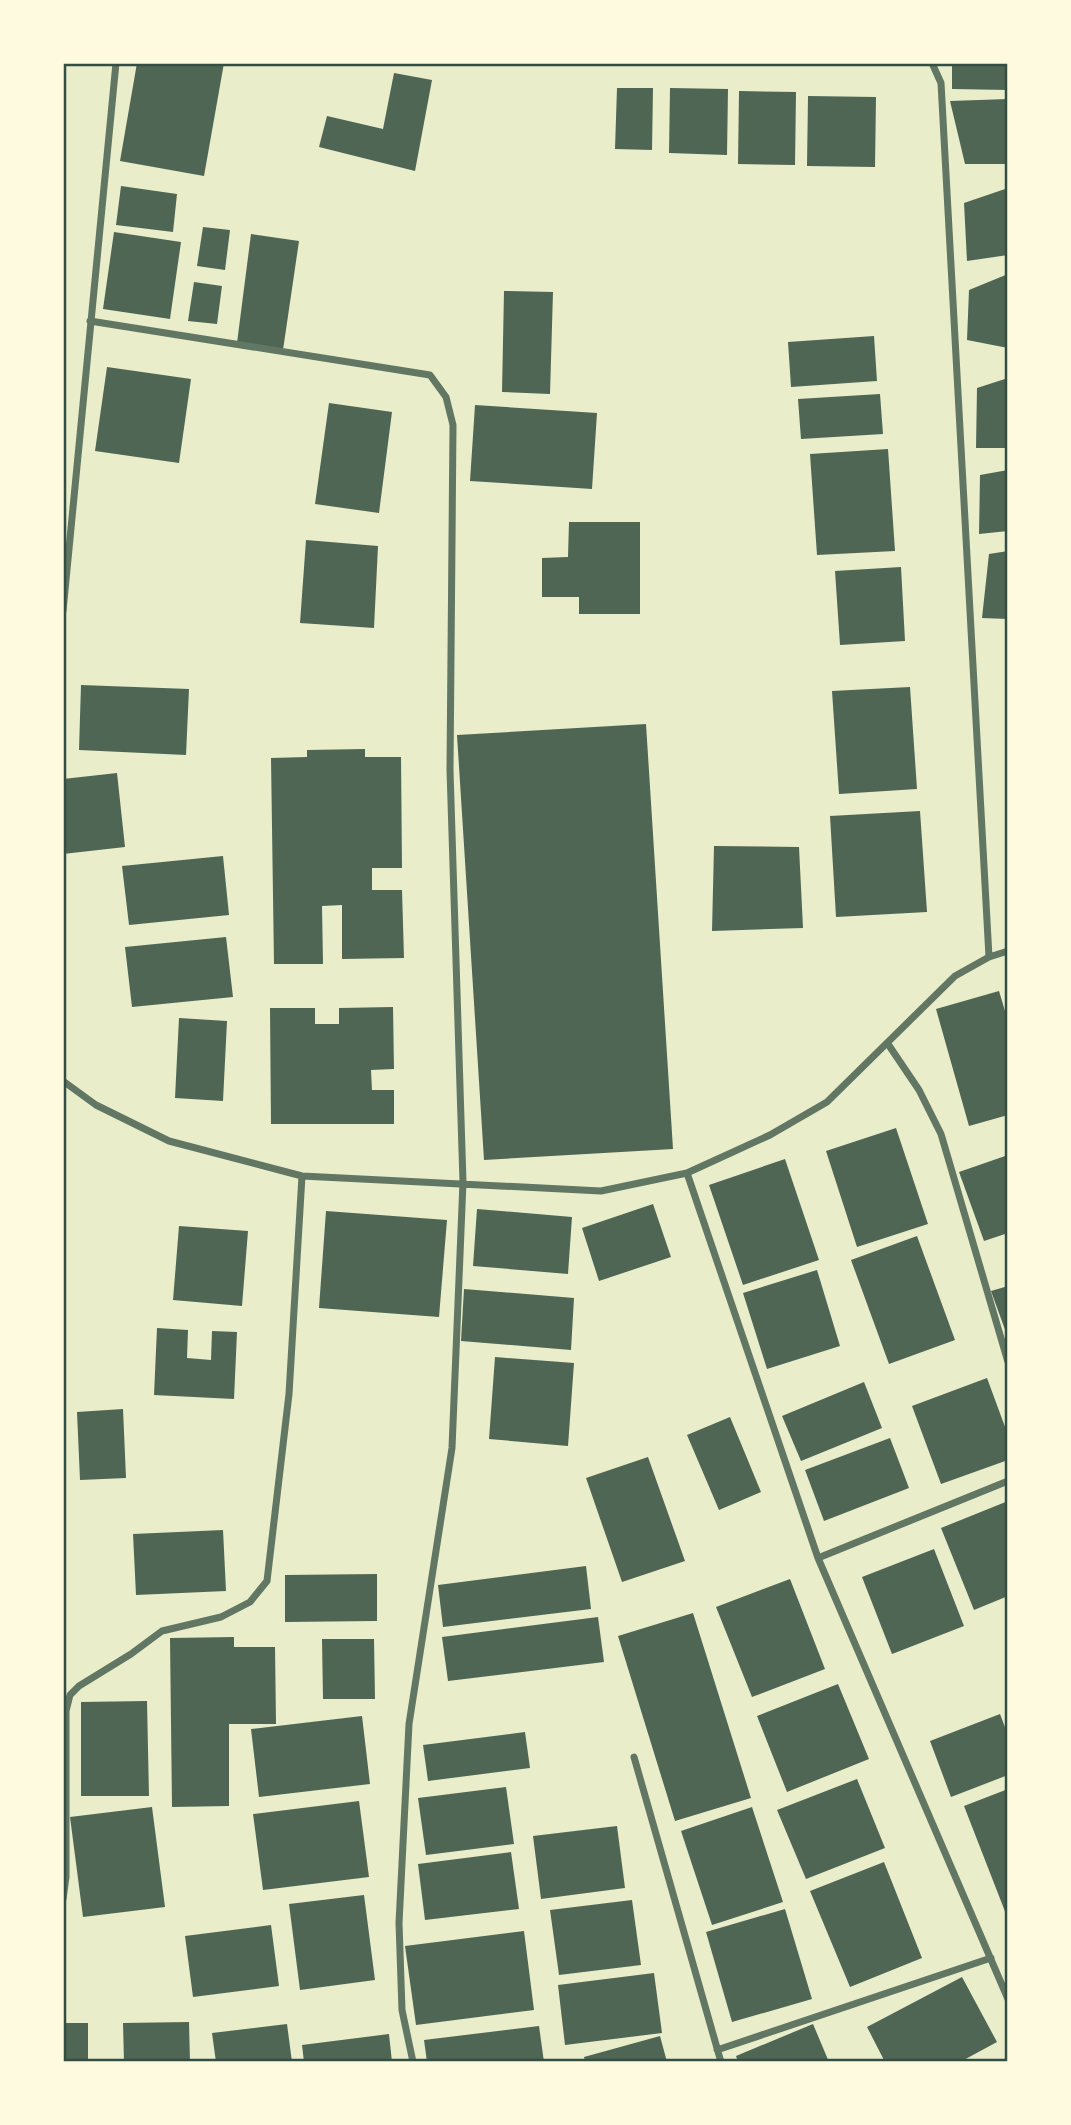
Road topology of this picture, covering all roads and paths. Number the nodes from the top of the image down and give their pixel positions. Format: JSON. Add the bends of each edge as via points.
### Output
{"nodes":[{"id":1,"x":116,"y":63,"type":"edge"},
{"id":2,"x":932,"y":63,"type":"edge"},
{"id":3,"x":90,"y":321,"type":"junction"},
{"id":4,"x":63,"y":611,"type":"edge"},
{"id":5,"x":1008,"y":951,"type":"edge"},
{"id":6,"x":989,"y":957,"type":"junction"},
{"id":7,"x":888,"y":1044,"type":"junction"},
{"id":8,"x":63,"y":1081,"type":"edge"},
{"id":9,"x":687,"y":1173,"type":"junction"},
{"id":10,"x":302,"y":1175,"type":"junction"},
{"id":11,"x":463,"y":1182,"type":"junction"},
{"id":12,"x":1008,"y":1362,"type":"edge"},
{"id":13,"x":1008,"y":1481,"type":"edge"},
{"id":14,"x":818,"y":1558,"type":"junction"},
{"id":15,"x":634,"y":1757,"type":"dead end"},
{"id":16,"x":63,"y":1899,"type":"edge"},
{"id":17,"x":991,"y":1958,"type":"junction"},
{"id":18,"x":1008,"y":1999,"type":"edge"},
{"id":19,"x":717,"y":2050,"type":"junction"},
{"id":20,"x":413,"y":2062,"type":"edge"},
{"id":21,"x":721,"y":2062,"type":"edge"}],
"edges":[{"from":1,"to":3,"type":"street"},
{"from":2,"to":6,"type":"street","via":[[941,83]]},
{"from":3,"to":4,"type":"street"},
{"from":3,"to":11,"type":"street","via":[[430,375],[446,397],[453,425],[450,770]]},
{"from":5,"to":6,"type":"street"},
{"from":6,"to":7,"type":"street","via":[[955,976]]},
{"from":7,"to":9,"type":"street","via":[[827,1102],[770,1135]]},
{"from":7,"to":12,"type":"street","via":[[941,1134]]},
{"from":8,"to":10,"type":"street","via":[[96,1105],[169,1142]]},
{"from":9,"to":11,"type":"street","via":[[601,1191]]},
{"from":9,"to":14,"type":"street"},
{"from":10,"to":11,"type":"street"},
{"from":10,"to":16,"type":"street","via":[[289,1394],[267,1581],[250,1602],[222,1617],[162,1631],[71,1695],[66,1711]]},
{"from":11,"to":20,"type":"street","via":[[452,1448],[409,1724],[399,1923],[402,2010]]},
{"from":13,"to":14,"type":"street"},
{"from":14,"to":17,"type":"street"},
{"from":15,"to":19,"type":"street"},
{"from":17,"to":18,"type":"street"},
{"from":17,"to":19,"type":"street"},
{"from":19,"to":21,"type":"street"}]}
